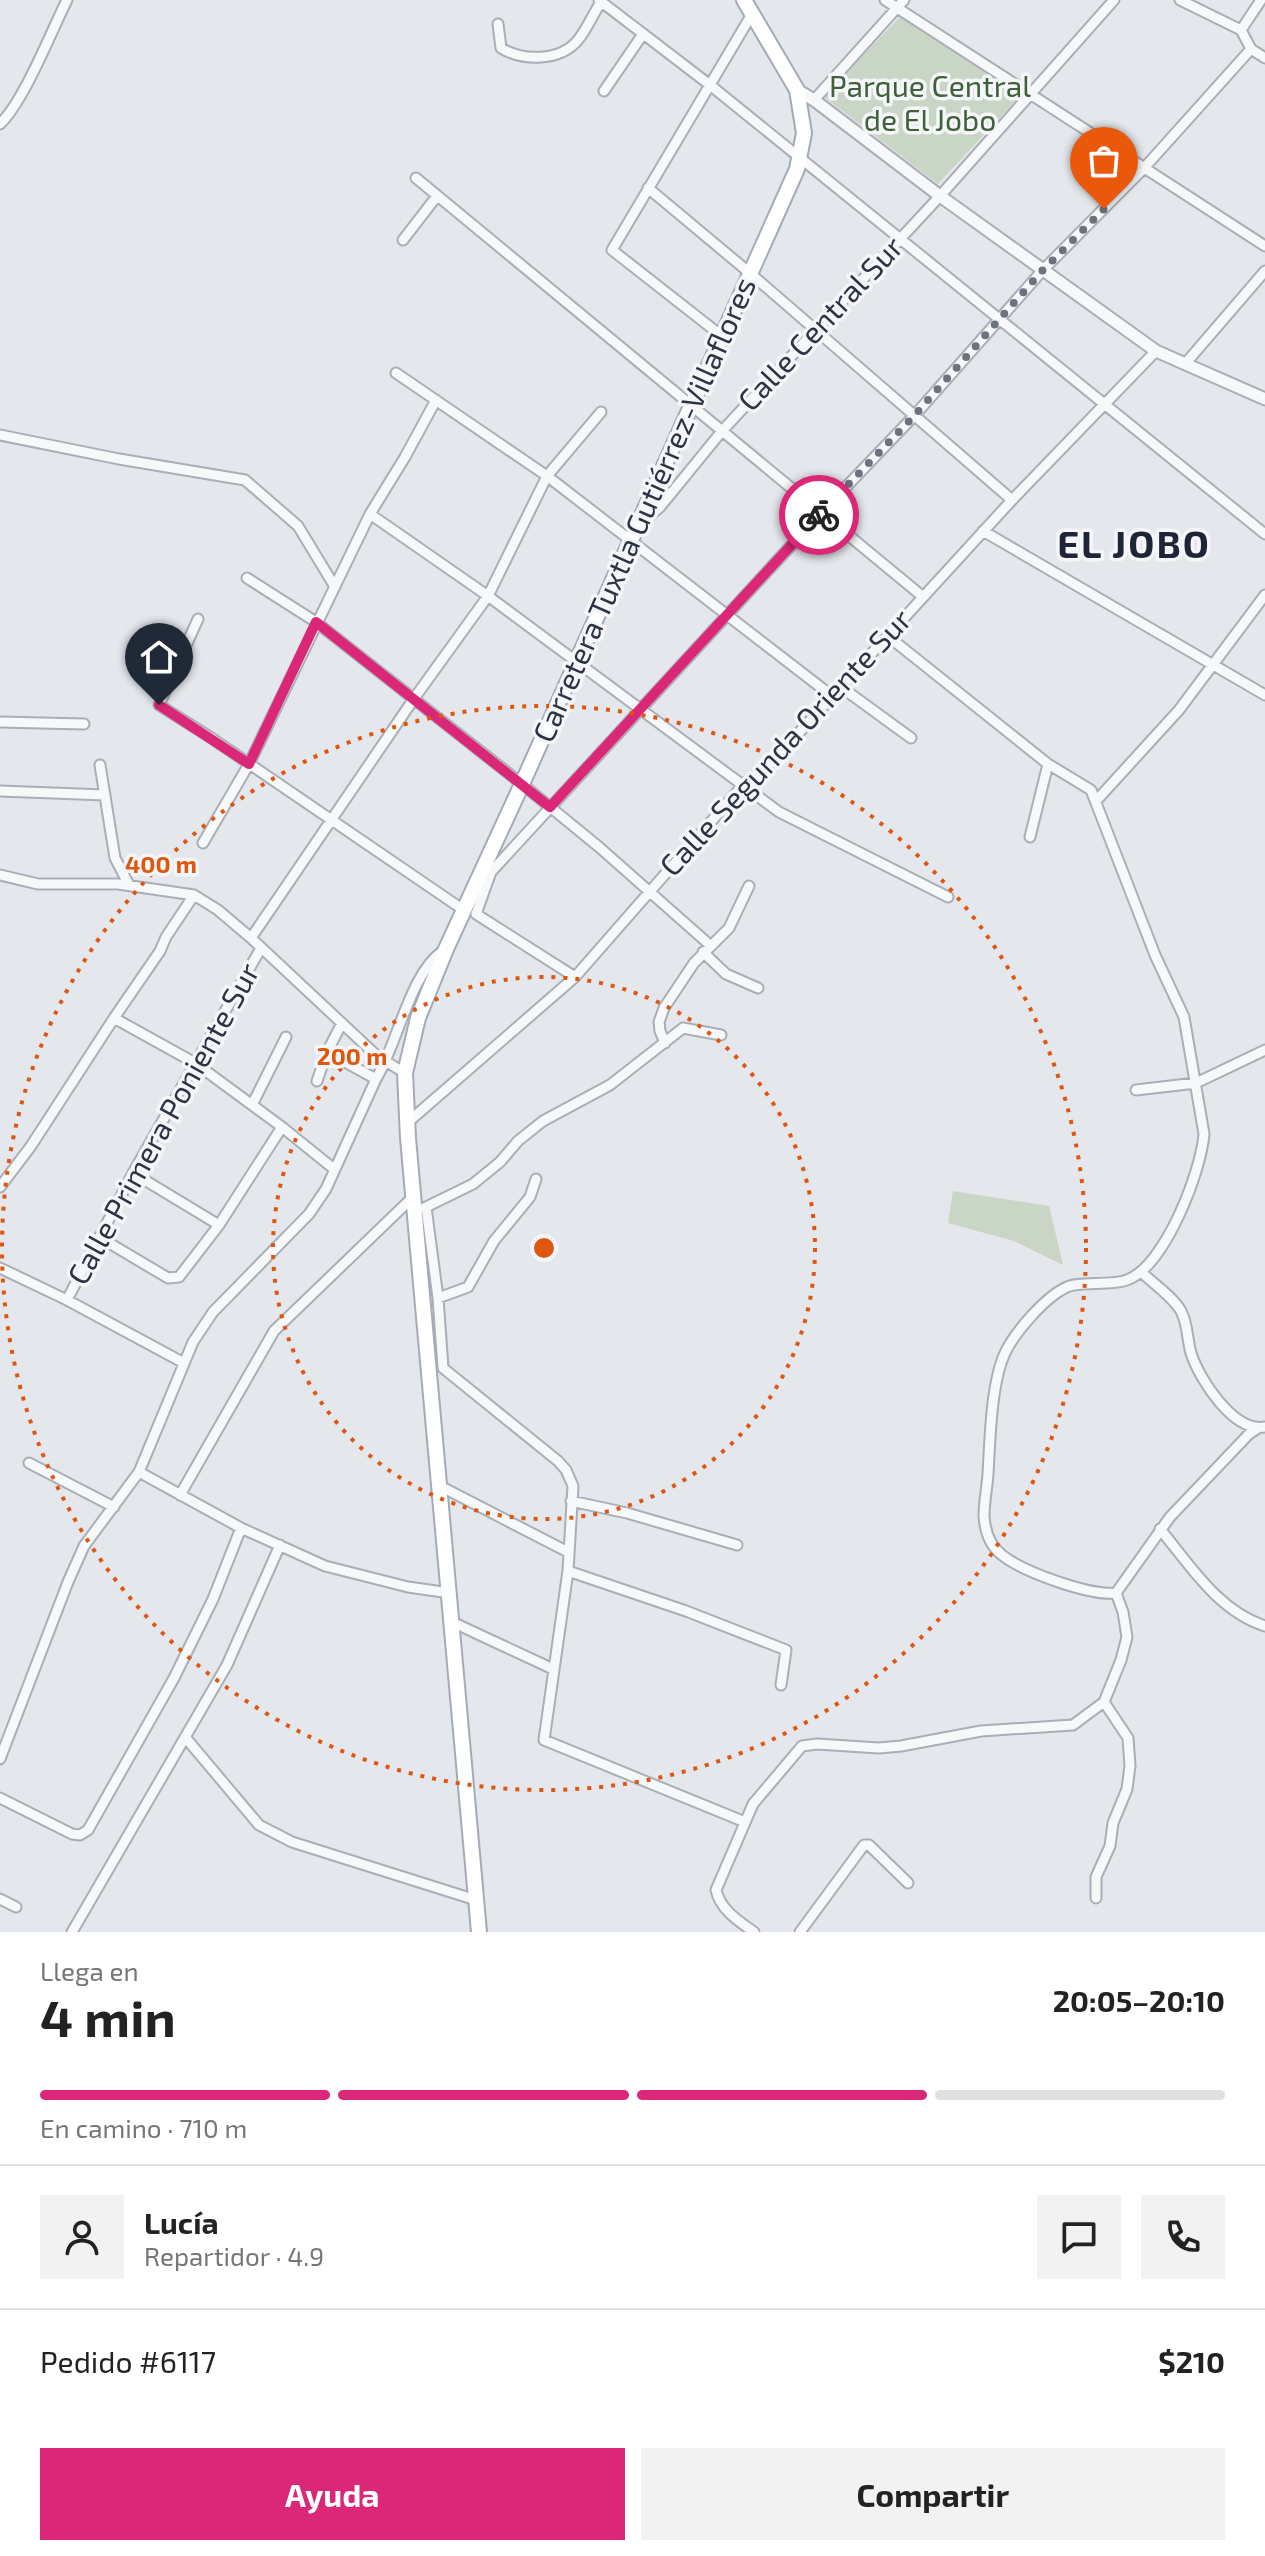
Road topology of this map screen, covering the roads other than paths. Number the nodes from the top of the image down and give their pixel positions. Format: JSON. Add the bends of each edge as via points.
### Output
{"nodes":[{"id":1,"x":67,"y":0,"type":"edge"},
{"id":2,"x":885,"y":0,"type":"edge"},
{"id":3,"x":1114,"y":0,"type":"edge"},
{"id":4,"x":1180,"y":0,"type":"edge"},
{"id":5,"x":1261,"y":0,"type":"edge"},
{"id":6,"x":600,"y":1,"type":"edge"},
{"id":7,"x":901,"y":4,"type":"edge"},
{"id":8,"x":749,"y":5,"type":"edge"},
{"id":9,"x":498,"y":24,"type":"dead end"},
{"id":10,"x":1241,"y":30,"type":"junction"},
{"id":11,"x":643,"y":34,"type":"junction"},
{"id":12,"x":1251,"y":49,"type":"junction"},
{"id":13,"x":1265,"y":58,"type":"edge"},
{"id":14,"x":710,"y":85,"type":"junction"},
{"id":15,"x":797,"y":90,"type":"junction"},
{"id":16,"x":604,"y":91,"type":"dead end"},
{"id":17,"x":1031,"y":94,"type":"junction"},
{"id":18,"x":814,"y":100,"type":"junction"},
{"id":19,"x":0,"y":124,"type":"edge"},
{"id":20,"x":799,"y":159,"type":"junction"},
{"id":21,"x":1145,"y":167,"type":"junction"},
{"id":22,"x":416,"y":178,"type":"dead end"},
{"id":23,"x":648,"y":188,"type":"junction"},
{"id":24,"x":437,"y":196,"type":"junction"},
{"id":25,"x":940,"y":196,"type":"junction"},
{"id":26,"x":899,"y":239,"type":"junction"},
{"id":27,"x":403,"y":240,"type":"dead end"},
{"id":28,"x":1265,"y":246,"type":"edge"},
{"id":29,"x":1042,"y":271,"type":"junction"},
{"id":30,"x":1265,"y":271,"type":"edge"},
{"id":31,"x":751,"y":274,"type":"junction"},
{"id":32,"x":999,"y":318,"type":"junction"},
{"id":33,"x":816,"y":331,"type":"junction"},
{"id":34,"x":723,"y":337,"type":"junction"},
{"id":35,"x":1156,"y":351,"type":"junction"},
{"id":36,"x":1185,"y":364,"type":"junction"},
{"id":37,"x":396,"y":373,"type":"dead end"},
{"id":38,"x":1265,"y":399,"type":"edge"},
{"id":39,"x":436,"y":400,"type":"junction"},
{"id":40,"x":1104,"y":404,"type":"junction"},
{"id":41,"x":691,"y":406,"type":"junction"},
{"id":42,"x":601,"y":412,"type":"dead end"},
{"id":43,"x":914,"y":416,"type":"junction"},
{"id":44,"x":722,"y":431,"type":"junction"},
{"id":45,"x":0,"y":435,"type":"edge"},
{"id":46,"x":660,"y":475,"type":"junction"},
{"id":47,"x":547,"y":476,"type":"junction"},
{"id":48,"x":674,"y":490,"type":"junction"},
{"id":49,"x":1012,"y":500,"type":"junction"},
{"id":50,"x":821,"y":513,"type":"junction"},
{"id":51,"x":370,"y":514,"type":"junction"},
{"id":52,"x":638,"y":525,"type":"junction"},
{"id":53,"x":983,"y":531,"type":"junction"},
{"id":54,"x":1265,"y":534,"type":"edge"},
{"id":55,"x":631,"y":542,"type":"junction"},
{"id":56,"x":247,"y":578,"type":"dead end"},
{"id":57,"x":335,"y":587,"type":"junction"},
{"id":58,"x":1265,"y":595,"type":"edge"},
{"id":59,"x":488,"y":596,"type":"junction"},
{"id":60,"x":922,"y":596,"type":"junction"},
{"id":61,"x":729,"y":615,"type":"junction"},
{"id":62,"x":198,"y":619,"type":"dead end"},
{"id":63,"x":316,"y":622,"type":"junction"},
{"id":64,"x":889,"y":637,"type":"junction"},
{"id":65,"x":576,"y":663,"type":"junction"},
{"id":66,"x":1214,"y":666,"type":"junction"},
{"id":67,"x":841,"y":687,"type":"junction"},
{"id":68,"x":1265,"y":695,"type":"edge"},
{"id":69,"x":832,"y":696,"type":"junction"},
{"id":70,"x":413,"y":700,"type":"junction"},
{"id":71,"x":640,"y":710,"type":"junction"},
{"id":72,"x":0,"y":722,"type":"edge"},
{"id":73,"x":84,"y":724,"type":"dead end"},
{"id":74,"x":911,"y":738,"type":"dead end"},
{"id":75,"x":249,"y":764,"type":"junction"},
{"id":76,"x":1048,"y":764,"type":"junction"},
{"id":77,"x":100,"y":765,"type":"dead end"},
{"id":78,"x":522,"y":784,"type":"junction"},
{"id":79,"x":744,"y":784,"type":"junction"},
{"id":80,"x":0,"y":791,"type":"edge"},
{"id":81,"x":105,"y":795,"type":"junction"},
{"id":82,"x":1096,"y":801,"type":"junction"},
{"id":83,"x":550,"y":807,"type":"junction"},
{"id":84,"x":331,"y":822,"type":"junction"},
{"id":85,"x":1030,"y":837,"type":"dead end"},
{"id":86,"x":203,"y":843,"type":"dead end"},
{"id":87,"x":486,"y":872,"type":"junction"},
{"id":88,"x":0,"y":875,"type":"edge"},
{"id":89,"x":129,"y":885,"type":"junction"},
{"id":90,"x":749,"y":886,"type":"dead end"},
{"id":91,"x":649,"y":891,"type":"junction"},
{"id":92,"x":194,"y":895,"type":"junction"},
{"id":93,"x":948,"y":897,"type":"dead end"},
{"id":94,"x":470,"y":912,"type":"junction"},
{"id":95,"x":251,"y":938,"type":"junction"},
{"id":96,"x":261,"y":948,"type":"junction"},
{"id":97,"x":446,"y":949,"type":"junction"},
{"id":98,"x":707,"y":949,"type":"junction"},
{"id":99,"x":575,"y":977,"type":"junction"},
{"id":100,"x":758,"y":988,"type":"dead end"},
{"id":101,"x":114,"y":1018,"type":"junction"},
{"id":102,"x":342,"y":1023,"type":"junction"},
{"id":103,"x":721,"y":1035,"type":"dead end"},
{"id":104,"x":286,"y":1037,"type":"dead end"},
{"id":105,"x":665,"y":1043,"type":"junction"},
{"id":106,"x":1265,"y":1050,"type":"edge"},
{"id":107,"x":327,"y":1052,"type":"junction"},
{"id":108,"x":387,"y":1062,"type":"junction"},
{"id":109,"x":195,"y":1063,"type":"junction"},
{"id":110,"x":405,"y":1073,"type":"junction"},
{"id":111,"x":376,"y":1079,"type":"junction"},
{"id":112,"x":317,"y":1081,"type":"dead end"},
{"id":113,"x":1196,"y":1083,"type":"junction"},
{"id":114,"x":1136,"y":1090,"type":"dead end"},
{"id":115,"x":252,"y":1105,"type":"junction"},
{"id":116,"x":407,"y":1123,"type":"junction"},
{"id":117,"x":282,"y":1127,"type":"junction"},
{"id":118,"x":334,"y":1169,"type":"junction"},
{"id":119,"x":133,"y":1173,"type":"junction"},
{"id":120,"x":536,"y":1179,"type":"dead end"},
{"id":121,"x":0,"y":1187,"type":"edge"},
{"id":122,"x":418,"y":1205,"type":"junction"},
{"id":123,"x":219,"y":1225,"type":"junction"},
{"id":124,"x":99,"y":1237,"type":"junction"},
{"id":125,"x":0,"y":1268,"type":"edge"},
{"id":126,"x":1141,"y":1272,"type":"junction"},
{"id":127,"x":438,"y":1298,"type":"junction"},
{"id":128,"x":67,"y":1300,"type":"junction"},
{"id":129,"x":184,"y":1363,"type":"junction"},
{"id":130,"x":443,"y":1368,"type":"junction"},
{"id":131,"x":431,"y":1385,"type":"junction"},
{"id":132,"x":1261,"y":1427,"type":"edge"},
{"id":133,"x":29,"y":1463,"type":"dead end"},
{"id":134,"x":139,"y":1472,"type":"junction"},
{"id":135,"x":440,"y":1486,"type":"junction"},
{"id":136,"x":180,"y":1495,"type":"junction"},
{"id":137,"x":571,"y":1501,"type":"junction"},
{"id":138,"x":114,"y":1507,"type":"junction"},
{"id":139,"x":241,"y":1528,"type":"junction"},
{"id":140,"x":1160,"y":1529,"type":"junction"},
{"id":141,"x":280,"y":1545,"type":"junction"},
{"id":142,"x":737,"y":1545,"type":"dead end"},
{"id":143,"x":568,"y":1552,"type":"junction"},
{"id":144,"x":568,"y":1571,"type":"junction"},
{"id":145,"x":450,"y":1593,"type":"junction"},
{"id":146,"x":1116,"y":1593,"type":"junction"},
{"id":147,"x":452,"y":1622,"type":"junction"},
{"id":148,"x":1265,"y":1626,"type":"edge"},
{"id":149,"x":553,"y":1669,"type":"junction"},
{"id":150,"x":781,"y":1685,"type":"dead end"},
{"id":151,"x":1104,"y":1702,"type":"junction"},
{"id":152,"x":185,"y":1737,"type":"junction"},
{"id":153,"x":3,"y":1738,"type":"edge"},
{"id":154,"x":0,"y":1759,"type":"edge"},
{"id":155,"x":0,"y":1798,"type":"edge"},
{"id":156,"x":745,"y":1822,"type":"junction"},
{"id":157,"x":908,"y":1883,"type":"dead end"},
{"id":158,"x":1096,"y":1898,"type":"dead end"},
{"id":159,"x":0,"y":1899,"type":"edge"},
{"id":160,"x":476,"y":1900,"type":"junction"},
{"id":161,"x":16,"y":1907,"type":"dead end"},
{"id":162,"x":72,"y":1932,"type":"edge"},
{"id":163,"x":479,"y":1932,"type":"edge"},
{"id":164,"x":754,"y":1932,"type":"edge"},
{"id":165,"x":800,"y":1932,"type":"edge"}],
"edges":[{"from":1,"to":19,"type":"street"},
{"from":2,"to":7,"type":"street"},
{"from":3,"to":17,"type":"street","name":"Calle Central Sur"},
{"from":4,"to":10,"type":"street"},
{"from":5,"to":10,"type":"street"},
{"from":6,"to":9,"type":"street","via":[[577,42],[544,57],[501,48]]},
{"from":6,"to":11,"type":"street"},
{"from":7,"to":17,"type":"street"},
{"from":7,"to":18,"type":"street"},
{"from":8,"to":14,"type":"street"},
{"from":8,"to":15,"type":"main road","name":"Carretera Tuxtla Gutiérrez-Villaflores"},
{"from":10,"to":12,"type":"street"},
{"from":11,"to":14,"type":"street"},
{"from":11,"to":16,"type":"street"},
{"from":12,"to":13,"type":"street"},
{"from":12,"to":21,"type":"street"},
{"from":14,"to":20,"type":"street"},
{"from":14,"to":23,"type":"street"},
{"from":15,"to":18,"type":"street"},
{"from":15,"to":20,"type":"main road","name":"Carretera Tuxtla Gutiérrez-Villaflores","via":[[804,133]]},
{"from":17,"to":21,"type":"street"},
{"from":17,"to":25,"type":"street","name":"Calle Central Sur"},
{"from":18,"to":25,"type":"street"},
{"from":20,"to":26,"type":"street"},
{"from":20,"to":31,"type":"main road","name":"Carretera Tuxtla Gutiérrez-Villaflores"},
{"from":21,"to":28,"type":"street"},
{"from":21,"to":29,"type":"street"},
{"from":22,"to":24,"type":"street"},
{"from":23,"to":31,"type":"street"},
{"from":23,"to":34,"type":"street","via":[[612,250]]},
{"from":24,"to":27,"type":"street"},
{"from":24,"to":41,"type":"street"},
{"from":25,"to":26,"type":"street","name":"Calle Central Sur"},
{"from":25,"to":29,"type":"street"},
{"from":26,"to":32,"type":"street"},
{"from":26,"to":33,"type":"street","name":"Calle Central Sur"},
{"from":29,"to":32,"type":"street"},
{"from":29,"to":35,"type":"street"},
{"from":30,"to":36,"type":"street"},
{"from":31,"to":33,"type":"street"},
{"from":31,"to":34,"type":"main road","name":"Carretera Tuxtla Gutiérrez-Villaflores"},
{"from":32,"to":40,"type":"street"},
{"from":32,"to":43,"type":"street"},
{"from":33,"to":43,"type":"street"},
{"from":33,"to":44,"type":"street","name":"Calle Central Sur"},
{"from":34,"to":41,"type":"main road","name":"Carretera Tuxtla Gutiérrez-Villaflores"},
{"from":35,"to":36,"type":"street"},
{"from":35,"to":40,"type":"street","name":"Calle Segunda Oriente Sur"},
{"from":36,"to":38,"type":"street"},
{"from":37,"to":39,"type":"street"},
{"from":39,"to":47,"type":"street"},
{"from":39,"to":51,"type":"street"},
{"from":40,"to":49,"type":"street","name":"Calle Segunda Oriente Sur"},
{"from":40,"to":54,"type":"street"},
{"from":41,"to":44,"type":"street"},
{"from":41,"to":46,"type":"main road","name":"Carretera Tuxtla Gutiérrez-Villaflores"},
{"from":42,"to":47,"type":"street","name":"Calle Primera Poniente Sur"},
{"from":43,"to":49,"type":"street"},
{"from":43,"to":50,"type":"street"},
{"from":44,"to":48,"type":"street","name":"Calle Central Sur"},
{"from":44,"to":50,"type":"street"},
{"from":45,"to":57,"type":"street","via":[[245,480],[298,526]]},
{"from":46,"to":48,"type":"street"},
{"from":46,"to":52,"type":"main road","name":"Carretera Tuxtla Gutiérrez-Villaflores"},
{"from":47,"to":55,"type":"street"},
{"from":47,"to":59,"type":"street","name":"Calle Primera Poniente Sur"},
{"from":48,"to":52,"type":"street","name":"Calle Central Sur"},
{"from":49,"to":53,"type":"street","name":"Calle Segunda Oriente Sur"},
{"from":50,"to":60,"type":"street"},
{"from":50,"to":61,"type":"street"},
{"from":51,"to":57,"type":"street"},
{"from":51,"to":59,"type":"street"},
{"from":52,"to":55,"type":"main road","name":"Carretera Tuxtla Gutiérrez-Villaflores"},
{"from":53,"to":60,"type":"street","name":"Calle Segunda Oriente Sur"},
{"from":53,"to":66,"type":"street"},
{"from":55,"to":61,"type":"street"},
{"from":55,"to":65,"type":"main road","name":"Carretera Tuxtla Gutiérrez-Villaflores"},
{"from":56,"to":63,"type":"street"},
{"from":57,"to":63,"type":"street"},
{"from":58,"to":66,"type":"street"},
{"from":59,"to":65,"type":"street"},
{"from":59,"to":70,"type":"street","name":"Calle Primera Poniente Sur"},
{"from":60,"to":64,"type":"street","name":"Calle Segunda Oriente Sur"},
{"from":61,"to":69,"type":"street"},
{"from":61,"to":71,"type":"street"},
{"from":62,"to":75,"type":"street","via":[[159,705]]},
{"from":63,"to":70,"type":"street"},
{"from":63,"to":75,"type":"street"},
{"from":64,"to":67,"type":"street","name":"Calle Segunda Oriente Sur"},
{"from":64,"to":76,"type":"street"},
{"from":65,"to":71,"type":"street"},
{"from":65,"to":78,"type":"main road","name":"Carretera Tuxtla Gutiérrez-Villaflores"},
{"from":66,"to":68,"type":"street"},
{"from":66,"to":82,"type":"street"},
{"from":67,"to":69,"type":"street","name":"Calle Segunda Oriente Sur"},
{"from":67,"to":74,"type":"street"},
{"from":69,"to":79,"type":"street","name":"Calle Segunda Oriente Sur"},
{"from":70,"to":78,"type":"street"},
{"from":70,"to":84,"type":"street","name":"Calle Primera Poniente Sur"},
{"from":71,"to":79,"type":"street"},
{"from":71,"to":83,"type":"street"},
{"from":72,"to":73,"type":"street"},
{"from":75,"to":84,"type":"street"},
{"from":75,"to":86,"type":"street"},
{"from":76,"to":82,"type":"street","via":[[1091,790]]},
{"from":76,"to":85,"type":"street"},
{"from":77,"to":81,"type":"street"},
{"from":78,"to":83,"type":"street"},
{"from":78,"to":87,"type":"main road","name":"Carretera Tuxtla Gutiérrez-Villaflores"},
{"from":79,"to":91,"type":"street","name":"Calle Segunda Oriente Sur"},
{"from":79,"to":93,"type":"street","via":[[779,812]]},
{"from":80,"to":81,"type":"street"},
{"from":81,"to":89,"type":"street","via":[[115,858]]},
{"from":82,"to":113,"type":"street","via":[[1184,1017]]},
{"from":83,"to":87,"type":"street"},
{"from":83,"to":91,"type":"street"},
{"from":84,"to":94,"type":"street"},
{"from":84,"to":95,"type":"street","name":"Calle Primera Poniente Sur"},
{"from":87,"to":94,"type":"main road","name":"Carretera Tuxtla Gutiérrez-Villaflores"},
{"from":88,"to":89,"type":"street","via":[[38,884]]},
{"from":89,"to":92,"type":"street"},
{"from":90,"to":98,"type":"street","via":[[729,928]]},
{"from":91,"to":98,"type":"street"},
{"from":91,"to":99,"type":"street","name":"Calle Segunda Oriente Sur"},
{"from":92,"to":95,"type":"street"},
{"from":92,"to":101,"type":"street"},
{"from":94,"to":97,"type":"main road","name":"Carretera Tuxtla Gutiérrez-Villaflores"},
{"from":94,"to":99,"type":"street"},
{"from":95,"to":96,"type":"street"},
{"from":96,"to":102,"type":"street"},
{"from":96,"to":109,"type":"street","name":"Calle Primera Poniente Sur"},
{"from":97,"to":108,"type":"street","via":[[418,981]]},
{"from":97,"to":110,"type":"main road","name":"Carretera Tuxtla Gutiérrez-Villaflores","via":[[418,1018]]},
{"from":98,"to":100,"type":"street","via":[[726,974]]},
{"from":98,"to":105,"type":"street","via":[[664,1008],[659,1022]]},
{"from":99,"to":116,"type":"street","name":"Calle Segunda Oriente Sur"},
{"from":101,"to":109,"type":"street"},
{"from":101,"to":121,"type":"street"},
{"from":102,"to":107,"type":"street"},
{"from":102,"to":108,"type":"street"},
{"from":103,"to":105,"type":"street","via":[[683,1028]]},
{"from":104,"to":115,"type":"street"},
{"from":105,"to":122,"type":"street","via":[[610,1085],[543,1121],[473,1184]]},
{"from":106,"to":113,"type":"street"},
{"from":107,"to":111,"type":"street"},
{"from":107,"to":112,"type":"street"},
{"from":108,"to":110,"type":"street"},
{"from":108,"to":111,"type":"street"},
{"from":109,"to":115,"type":"street"},
{"from":109,"to":119,"type":"street","name":"Calle Primera Poniente Sur"},
{"from":110,"to":116,"type":"main road","name":"Carretera Tuxtla Gutiérrez-Villaflores"},
{"from":111,"to":118,"type":"street"},
{"from":113,"to":114,"type":"street"},
{"from":113,"to":126,"type":"street","via":[[1203,1148],[1179,1217]]},
{"from":115,"to":117,"type":"street"},
{"from":116,"to":122,"type":"main road","name":"Carretera Tuxtla Gutiérrez-Villaflores"},
{"from":117,"to":118,"type":"street"},
{"from":117,"to":123,"type":"street"},
{"from":118,"to":129,"type":"street","via":[[309,1214],[213,1312]]},
{"from":119,"to":123,"type":"street"},
{"from":119,"to":124,"type":"street","name":"Calle Primera Poniente Sur"},
{"from":120,"to":127,"type":"street","via":[[530,1197],[494,1241],[468,1287]]},
{"from":122,"to":127,"type":"street"},
{"from":122,"to":131,"type":"main road","name":"Carretera Tuxtla Gutiérrez-Villaflores"},
{"from":122,"to":136,"type":"street","via":[[274,1331]]},
{"from":123,"to":124,"type":"street","via":[[179,1277],[168,1278]]},
{"from":124,"to":128,"type":"street","name":"Calle Primera Poniente Sur"},
{"from":125,"to":128,"type":"street"},
{"from":126,"to":132,"type":"street","via":[[1181,1309],[1191,1355],[1219,1400],[1247,1426]]},
{"from":126,"to":146,"type":"street","via":[[1126,1281],[1069,1285],[1040,1308],[1006,1351],[995,1392],[984,1503],[985,1531],[1003,1556],[1077,1587],[1102,1595]]},
{"from":127,"to":130,"type":"street"},
{"from":128,"to":129,"type":"street"},
{"from":129,"to":134,"type":"street"},
{"from":130,"to":131,"type":"street"},
{"from":130,"to":137,"type":"street","via":[[558,1461],[573,1486]]},
{"from":131,"to":135,"type":"main road","name":"Carretera Tuxtla Gutiérrez-Villaflores"},
{"from":132,"to":140,"type":"street"},
{"from":133,"to":138,"type":"street"},
{"from":134,"to":136,"type":"street"},
{"from":134,"to":138,"type":"street"},
{"from":135,"to":143,"type":"street"},
{"from":135,"to":145,"type":"main road","name":"Carretera Tuxtla Gutiérrez-Villaflores"},
{"from":136,"to":139,"type":"street"},
{"from":137,"to":142,"type":"street"},
{"from":137,"to":143,"type":"street"},
{"from":138,"to":153,"type":"street","via":[[84,1546]]},
{"from":139,"to":141,"type":"street"},
{"from":139,"to":155,"type":"street","via":[[174,1678],[88,1830],[72,1834]]},
{"from":140,"to":146,"type":"street"},
{"from":140,"to":148,"type":"street","via":[[1211,1590],[1247,1620]]},
{"from":141,"to":145,"type":"street","via":[[325,1566]]},
{"from":141,"to":152,"type":"street","via":[[227,1665]]},
{"from":143,"to":144,"type":"street"},
{"from":144,"to":149,"type":"street"},
{"from":144,"to":150,"type":"street","via":[[786,1650]]},
{"from":145,"to":147,"type":"main road","name":"Carretera Tuxtla Gutiérrez-Villaflores"},
{"from":146,"to":151,"type":"street","via":[[1127,1637]]},
{"from":147,"to":149,"type":"street"},
{"from":147,"to":160,"type":"main road","name":"Carretera Tuxtla Gutiérrez-Villaflores"},
{"from":149,"to":156,"type":"street","via":[[543,1737],[547,1743]]},
{"from":151,"to":156,"type":"street","via":[[1073,1725],[981,1731],[879,1748],[802,1746],[753,1804]]},
{"from":151,"to":158,"type":"street","via":[[1128,1738],[1130,1766],[1110,1846],[1096,1877]]},
{"from":152,"to":160,"type":"street","via":[[259,1825],[292,1842]]},
{"from":152,"to":162,"type":"street"},
{"from":153,"to":154,"type":"street"},
{"from":156,"to":164,"type":"street","via":[[716,1890],[718,1900]]},
{"from":157,"to":165,"type":"street","via":[[864,1845]]},
{"from":159,"to":161,"type":"street"},
{"from":160,"to":163,"type":"main road","name":"Carretera Tuxtla Gutiérrez-Villaflores"}]}
